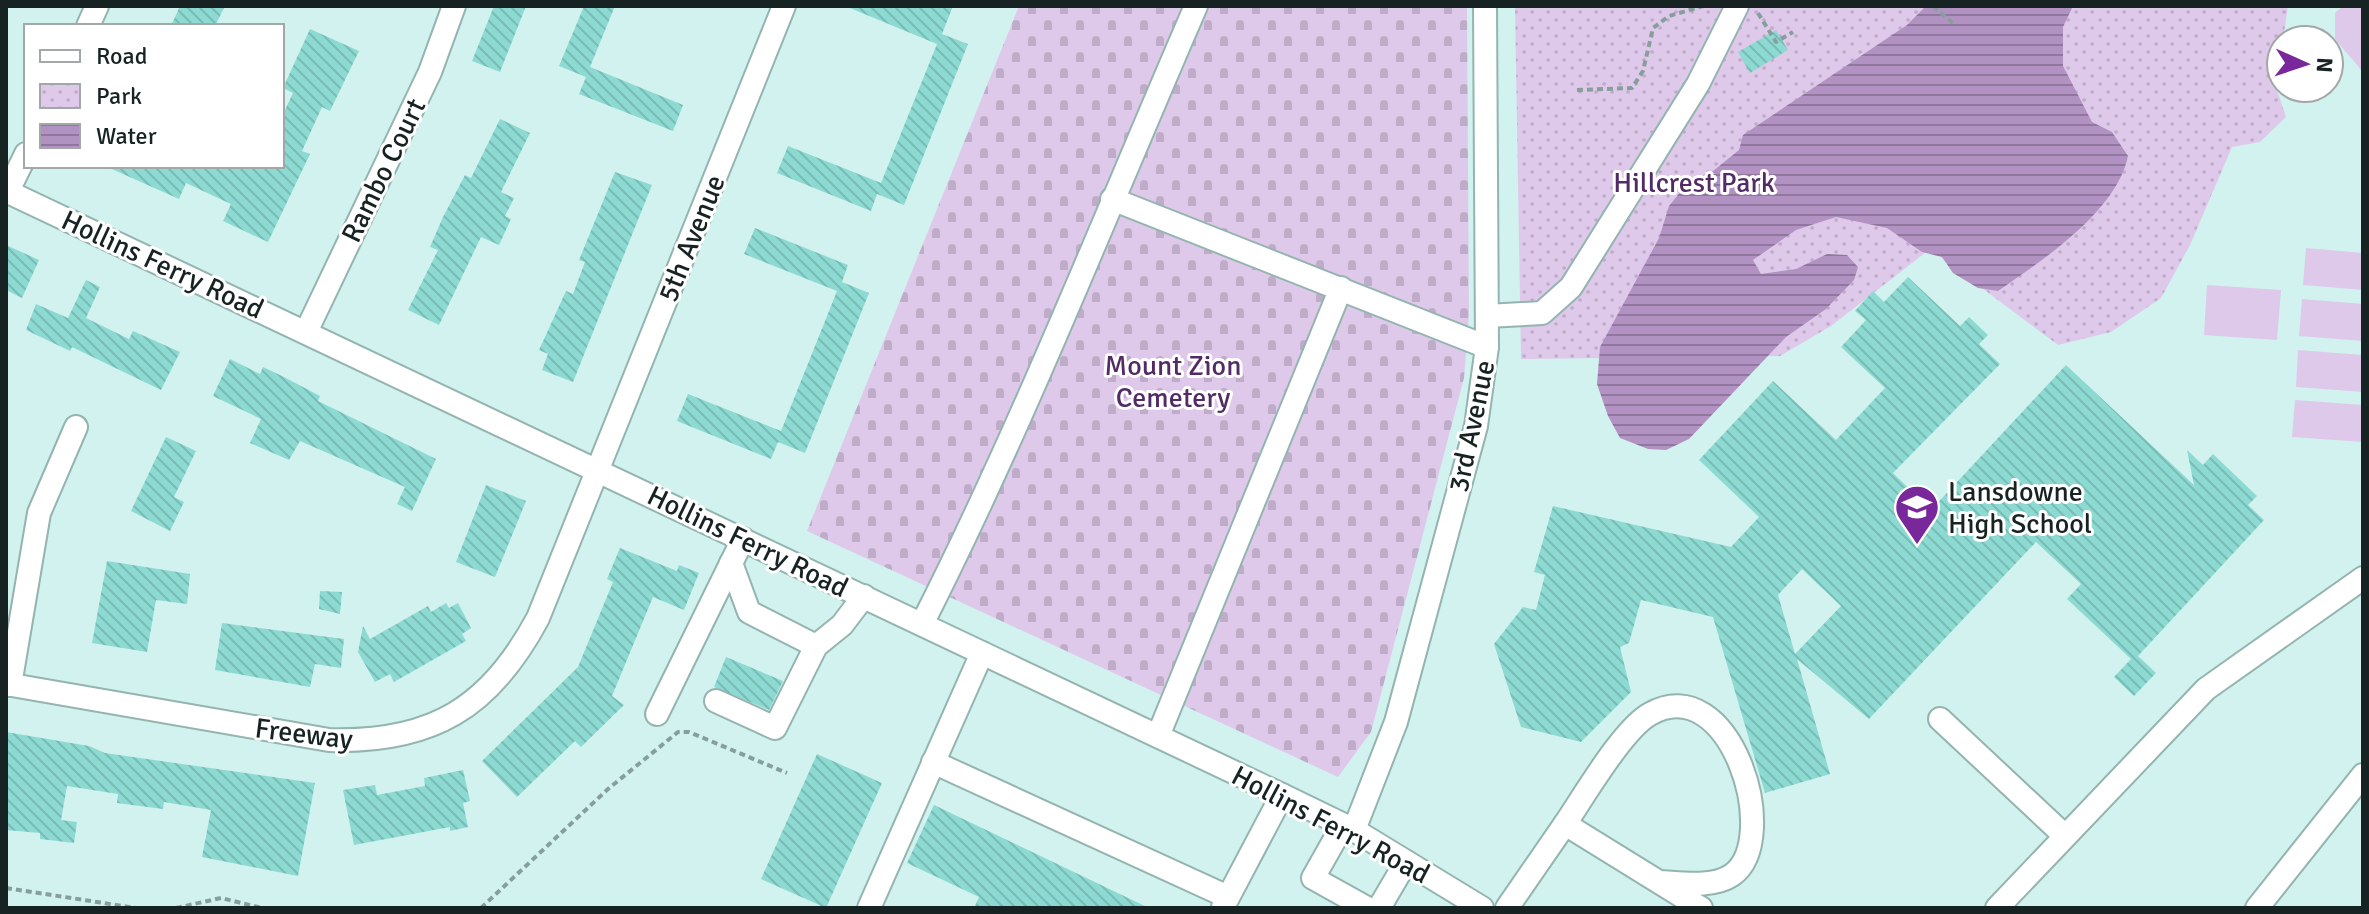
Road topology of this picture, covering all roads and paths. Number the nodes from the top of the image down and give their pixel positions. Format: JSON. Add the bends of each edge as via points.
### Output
{"nodes":[{"id":1,"x":454,"y":6,"type":"edge"},
{"id":2,"x":784,"y":6,"type":"edge"},
{"id":3,"x":1196,"y":6,"type":"edge"},
{"id":4,"x":1485,"y":6,"type":"edge"},
{"id":5,"x":1703,"y":6,"type":"edge"},
{"id":6,"x":1933,"y":6,"type":"edge"},
{"id":7,"x":1745,"y":8,"type":"edge"},
{"id":8,"x":1954,"y":24,"type":"dead end"},
{"id":9,"x":1793,"y":32,"type":"dead end"},
{"id":10,"x":1577,"y":90,"type":"dead end"},
{"id":11,"x":24,"y":158,"type":"edge"},
{"id":12,"x":7,"y":191,"type":"edge"},
{"id":13,"x":1112,"y":199,"type":"junction"},
{"id":14,"x":1341,"y":288,"type":"junction"},
{"id":15,"x":1487,"y":316,"type":"junction"},
{"id":16,"x":306,"y":332,"type":"junction"},
{"id":17,"x":1487,"y":347,"type":"junction"},
{"id":18,"x":76,"y":427,"type":"dead end"},
{"id":19,"x":599,"y":470,"type":"junction"},
{"id":20,"x":743,"y":539,"type":"junction"},
{"id":21,"x":731,"y":563,"type":"junction"},
{"id":22,"x":2363,"y":578,"type":"edge"},
{"id":23,"x":864,"y":596,"type":"junction"},
{"id":24,"x":922,"y":624,"type":"junction"},
{"id":25,"x":816,"y":646,"type":"junction"},
{"id":26,"x":982,"y":653,"type":"junction"},
{"id":27,"x":8,"y":685,"type":"edge"},
{"id":28,"x":716,"y":701,"type":"dead end"},
{"id":29,"x":657,"y":714,"type":"dead end"},
{"id":30,"x":1940,"y":719,"type":"dead end"},
{"id":31,"x":1158,"y":736,"type":"junction"},
{"id":32,"x":933,"y":762,"type":"junction"},
{"id":33,"x":787,"y":773,"type":"dead end"},
{"id":34,"x":2363,"y":775,"type":"edge"},
{"id":35,"x":1282,"y":795,"type":"junction"},
{"id":36,"x":1565,"y":824,"type":"junction"},
{"id":37,"x":1349,"y":827,"type":"junction"},
{"id":38,"x":2065,"y":836,"type":"junction"},
{"id":39,"x":1406,"y":862,"type":"junction"},
{"id":40,"x":1660,"y":882,"type":"junction"},
{"id":41,"x":6,"y":888,"type":"edge"},
{"id":42,"x":1225,"y":902,"type":"edge"},
{"id":43,"x":136,"y":908,"type":"edge"},
{"id":44,"x":176,"y":908,"type":"edge"},
{"id":45,"x":262,"y":908,"type":"edge"},
{"id":46,"x":481,"y":908,"type":"edge"},
{"id":47,"x":869,"y":908,"type":"edge"},
{"id":48,"x":1367,"y":908,"type":"edge"},
{"id":49,"x":1379,"y":908,"type":"edge"},
{"id":50,"x":1482,"y":908,"type":"edge"},
{"id":51,"x":1507,"y":908,"type":"edge"},
{"id":52,"x":1701,"y":908,"type":"edge"},
{"id":53,"x":1997,"y":908,"type":"edge"},
{"id":54,"x":2257,"y":908,"type":"edge"}],
"edges":[{"from":1,"to":16,"type":"street","name":"Rambo Court","via":[[430,72]]},
{"from":2,"to":19,"type":"street","name":"5th Avenue"},
{"from":3,"to":13,"type":"street"},
{"from":4,"to":15,"type":"street","name":"3rd Avenue"},
{"from":5,"to":10,"type":"path","via":[[1669,16],[1653,28],[1643,71],[1632,88]]},
{"from":6,"to":8,"type":"path"},
{"from":7,"to":9,"type":"path","via":[[1760,15],[1776,42]]},
{"from":7,"to":15,"type":"street","via":[[1571,287],[1542,313]]},
{"from":11,"to":12,"type":"street"},
{"from":12,"to":16,"type":"street","name":"Hollins Ferry Road"},
{"from":13,"to":14,"type":"street"},
{"from":13,"to":24,"type":"street","via":[[1015,433]]},
{"from":14,"to":17,"type":"street"},
{"from":14,"to":31,"type":"street"},
{"from":15,"to":17,"type":"street","name":"3rd Avenue"},
{"from":16,"to":19,"type":"street","name":"Hollins Ferry Road"},
{"from":17,"to":37,"type":"street","name":"3rd Avenue","via":[[1476,426],[1396,722]]},
{"from":18,"to":27,"type":"street","via":[[39,513]]},
{"from":19,"to":20,"type":"street","name":"Hollins Ferry Road"},
{"from":19,"to":27,"type":"street","name":"Freeway","via":[[517,657],[497,683],[436,723],[400,736],[329,740]]},
{"from":20,"to":21,"type":"street"},
{"from":20,"to":23,"type":"street","name":"Hollins Ferry Road"},
{"from":21,"to":25,"type":"street","via":[[749,612]]},
{"from":21,"to":29,"type":"street"},
{"from":22,"to":38,"type":"street","via":[[2206,689]]},
{"from":23,"to":24,"type":"street","name":"Hollins Ferry Road"},
{"from":23,"to":25,"type":"street","via":[[842,625]]},
{"from":24,"to":26,"type":"street","name":"Hollins Ferry Road"},
{"from":25,"to":28,"type":"street","via":[[775,728]]},
{"from":26,"to":31,"type":"street","name":"Hollins Ferry Road"},
{"from":26,"to":32,"type":"street"},
{"from":30,"to":38,"type":"street"},
{"from":31,"to":35,"type":"street","name":"Hollins Ferry Road"},
{"from":32,"to":42,"type":"street"},
{"from":32,"to":47,"type":"street"},
{"from":33,"to":46,"type":"path","via":[[678,732]]},
{"from":34,"to":54,"type":"street"},
{"from":35,"to":37,"type":"street","name":"Hollins Ferry Road"},
{"from":35,"to":42,"type":"street"},
{"from":36,"to":40,"type":"street"},
{"from":36,"to":40,"type":"street","via":[[1631,731],[1651,713],[1685,708],[1713,718],[1725,733],[1751,810],[1748,855],[1732,875],[1719,881]]},
{"from":36,"to":51,"type":"street"},
{"from":37,"to":39,"type":"street","name":"Hollins Ferry Road"},
{"from":37,"to":48,"type":"street","name":"3rd Avenue","via":[[1313,878]]},
{"from":38,"to":53,"type":"street"},
{"from":39,"to":49,"type":"street"},
{"from":39,"to":50,"type":"street","name":"Hollins Ferry Road"},
{"from":40,"to":52,"type":"street"},
{"from":41,"to":43,"type":"path"},
{"from":44,"to":45,"type":"path","via":[[221,898]]}]}
